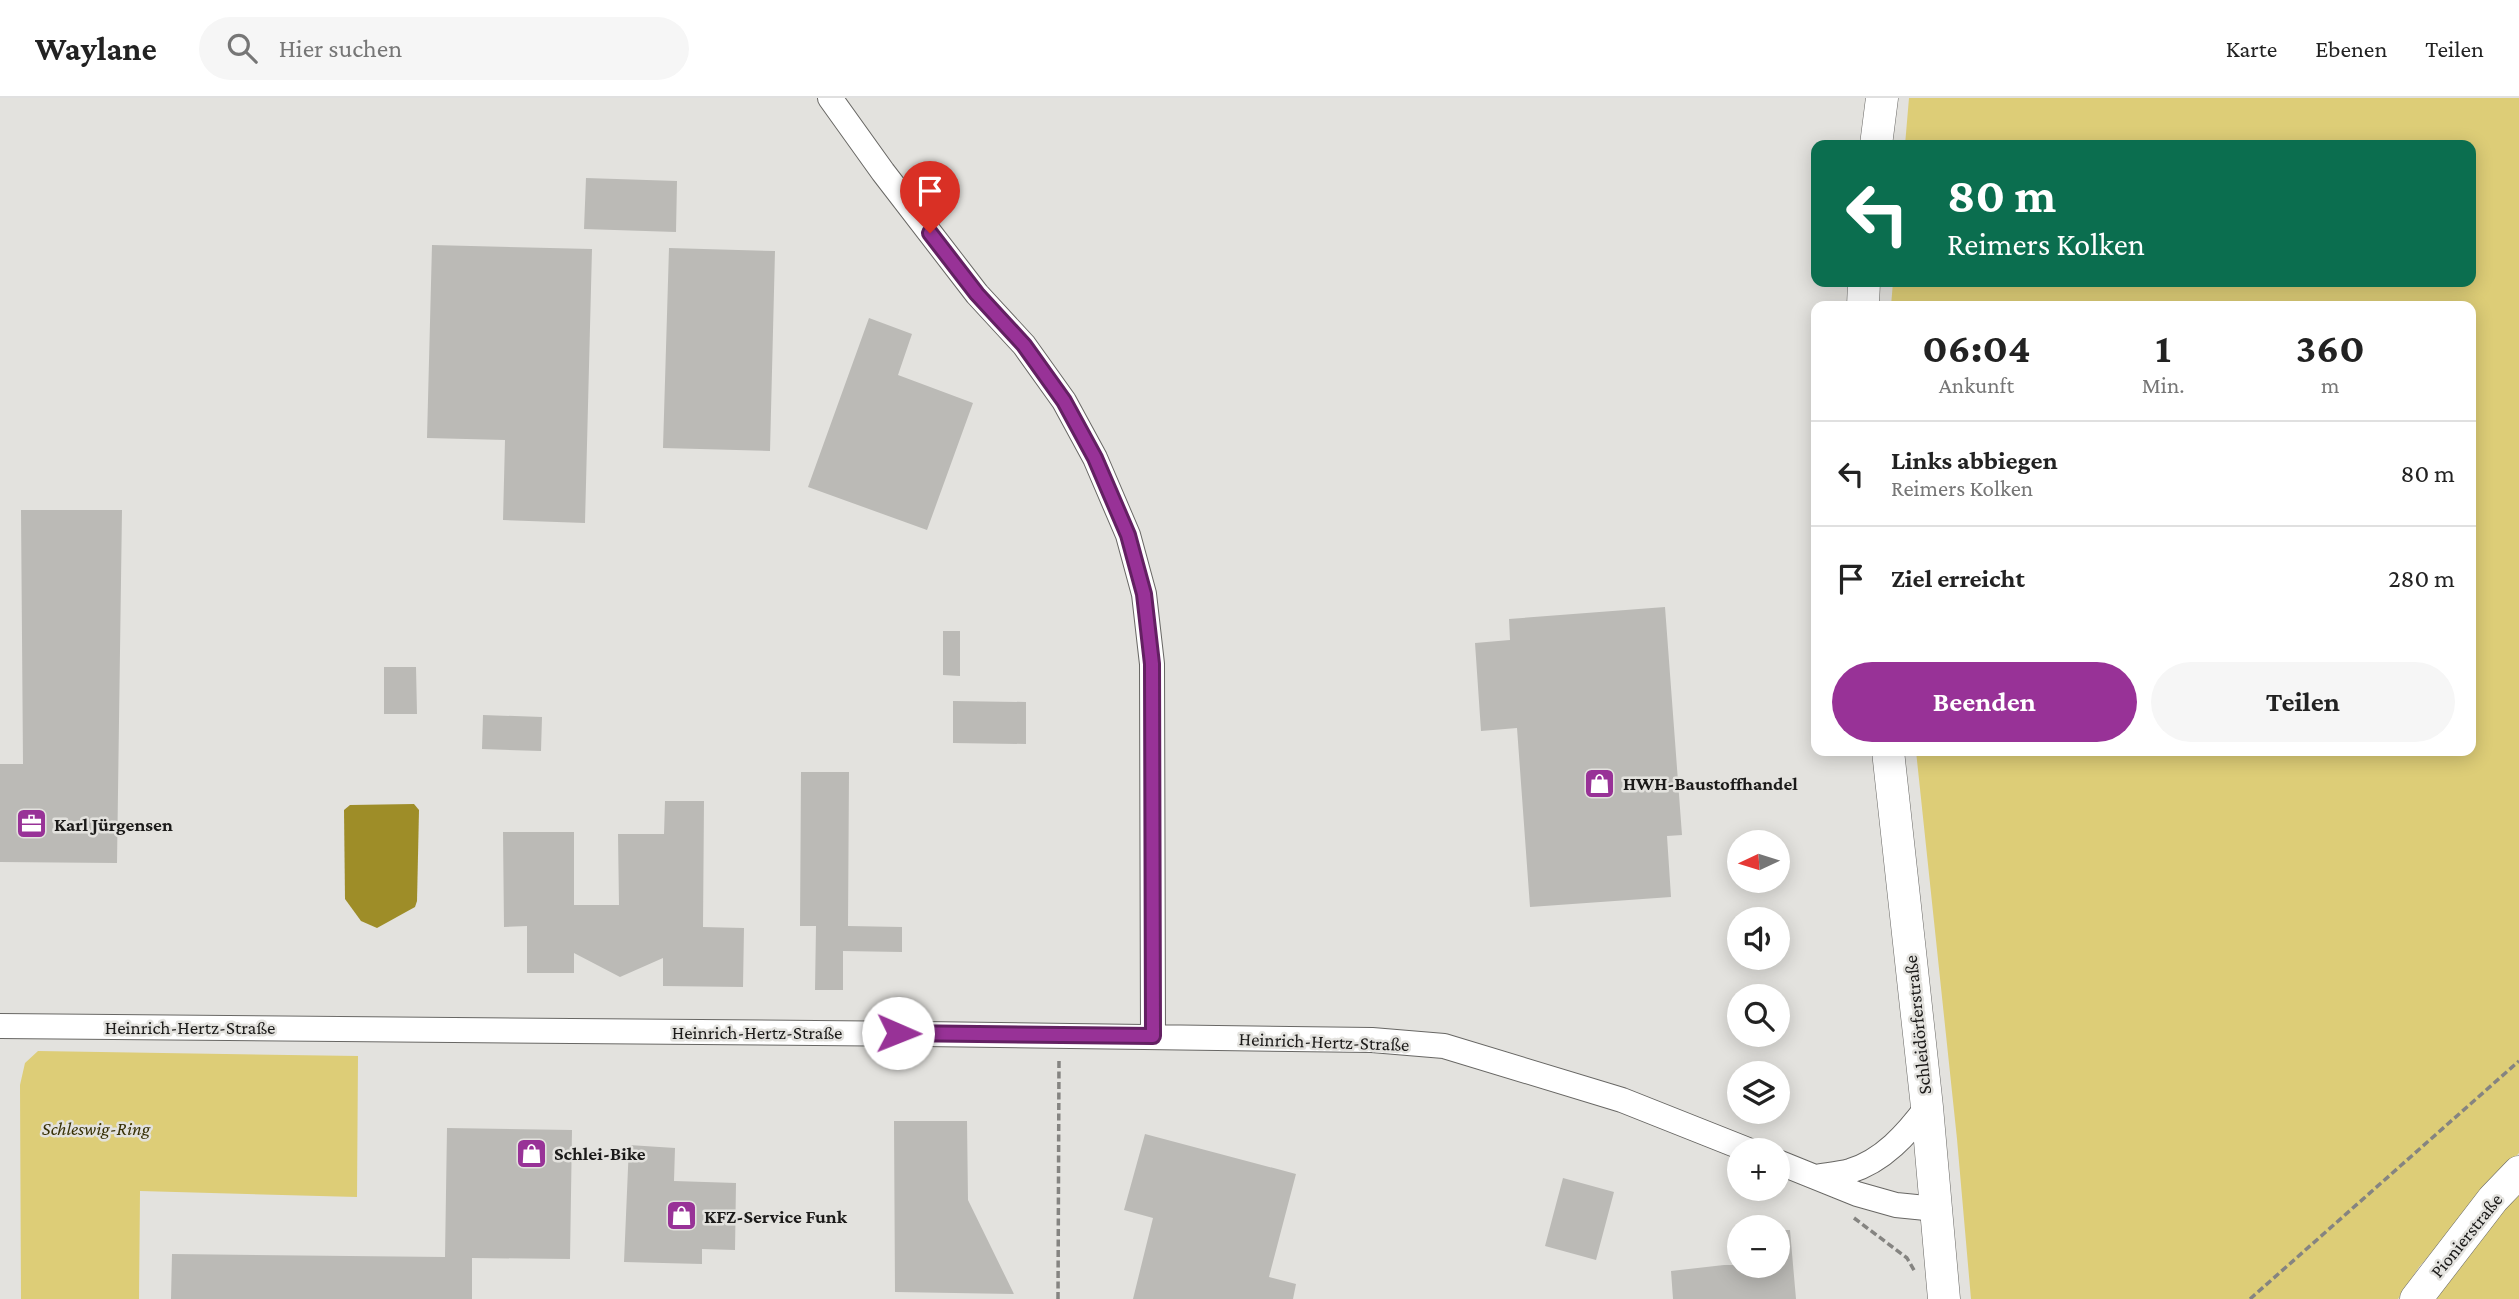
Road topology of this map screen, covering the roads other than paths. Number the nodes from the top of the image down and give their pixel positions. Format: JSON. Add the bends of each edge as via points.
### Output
{"nodes":[{"id":1,"x":830,"y":98,"type":"edge"},
{"id":2,"x":1882,"y":98,"type":"edge"},
{"id":3,"x":1877,"y":140,"type":"edge"},
{"id":4,"x":1889,"y":756,"type":"edge"},
{"id":5,"x":0,"y":1026,"type":"edge"},
{"id":6,"x":1153,"y":1036,"type":"junction"},
{"id":7,"x":1927,"y":1107,"type":"junction"},
{"id":8,"x":1727,"y":1142,"type":"edge"},
{"id":9,"x":1790,"y":1167,"type":"edge"},
{"id":10,"x":2519,"y":1172,"type":"edge"},
{"id":11,"x":1816,"y":1177,"type":"junction"},
{"id":12,"x":1936,"y":1209,"type":"junction"},
{"id":13,"x":1944,"y":1299,"type":"edge"},
{"id":14,"x":2416,"y":1299,"type":"edge"}],
"edges":[{"from":1,"to":6,"type":"street","via":[[1064,401],[1128,535],[1144,594],[1152,664]]},
{"from":2,"to":3,"type":"street"},
{"from":4,"to":7,"type":"street","name":"Schleidörferstraße"},
{"from":5,"to":6,"type":"street","name":"Heinrich-Hertz-Straße"},
{"from":6,"to":8,"type":"street","name":"Heinrich-Hertz-Straße","via":[[1372,1040],[1444,1046],[1622,1100]]},
{"from":7,"to":11,"type":"street","via":[[1883,1154],[1851,1171]]},
{"from":7,"to":12,"type":"street","name":"Schleidörferstraße"},
{"from":9,"to":11,"type":"street"},
{"from":10,"to":14,"type":"street","name":"Pionierstraße"},
{"from":11,"to":12,"type":"street","via":[[1896,1205]]},
{"from":12,"to":13,"type":"street","name":"Schleidörferstraße"}]}
